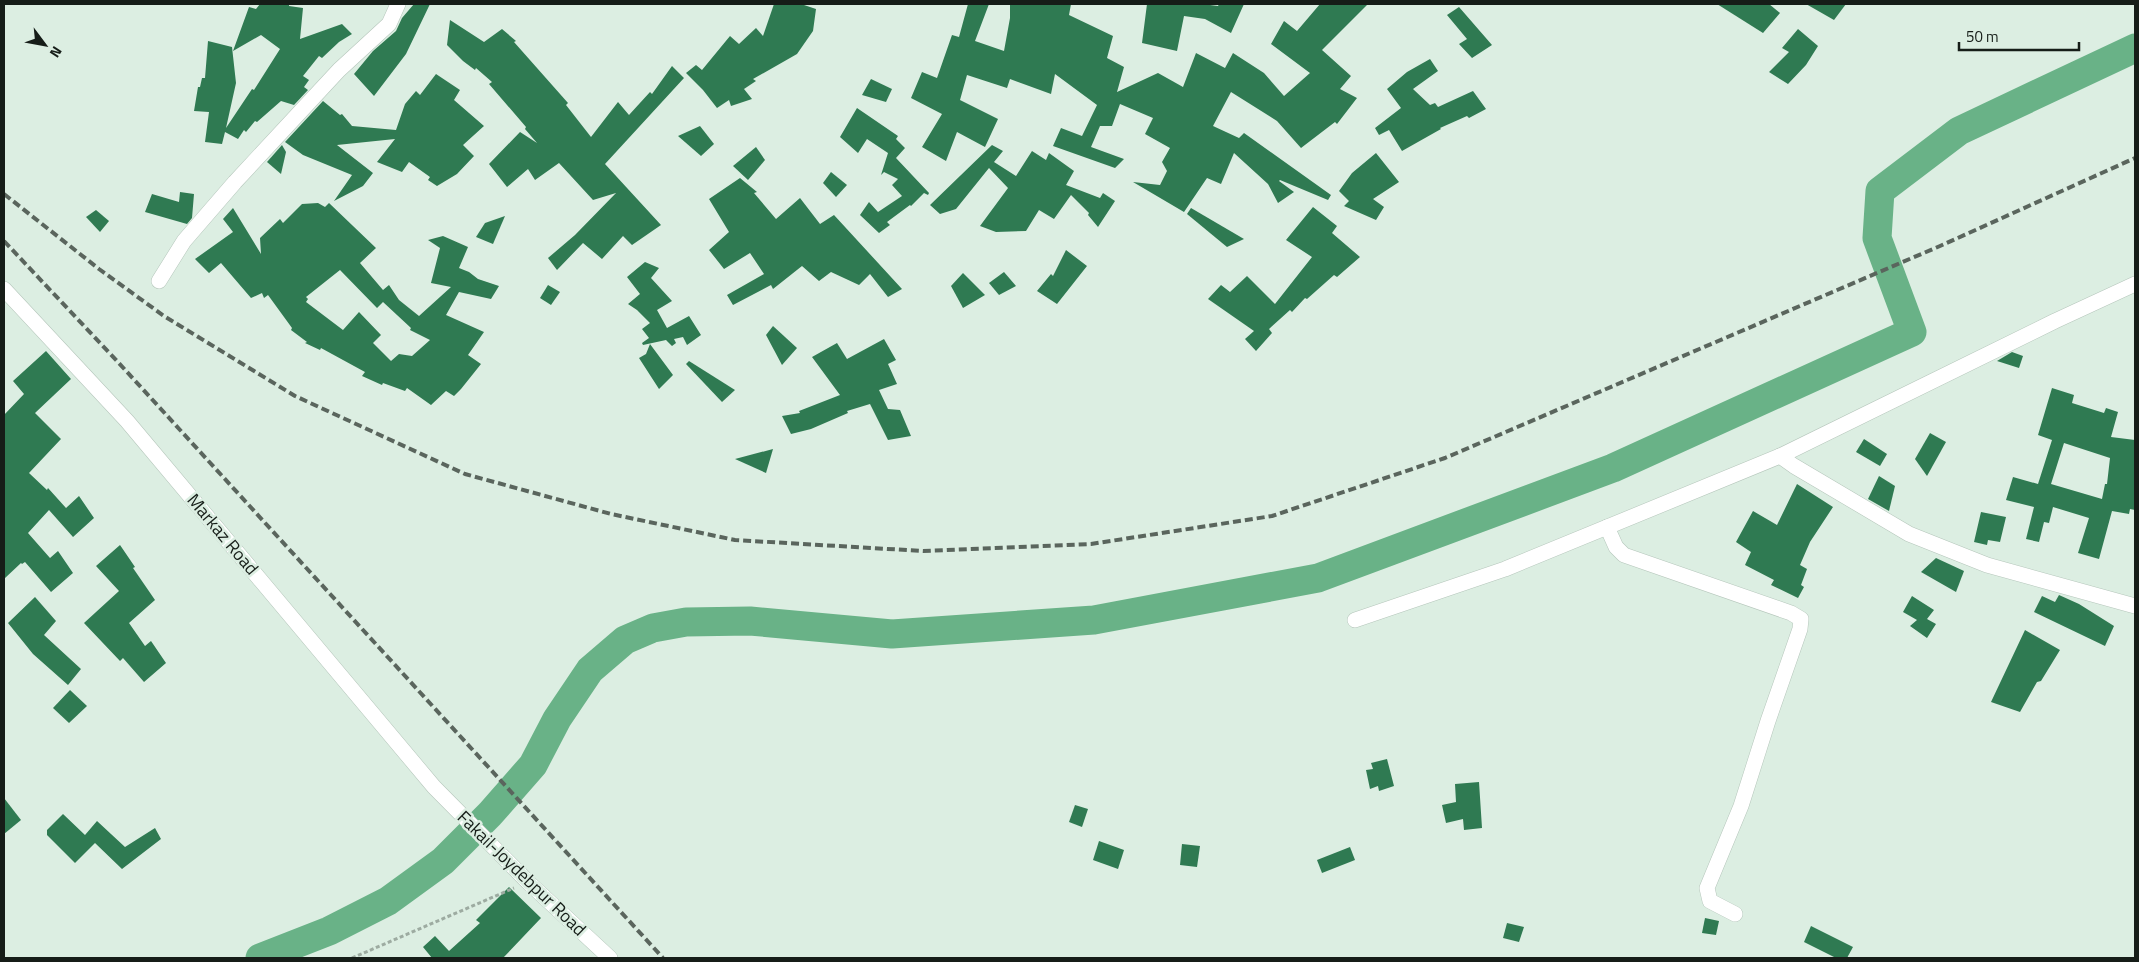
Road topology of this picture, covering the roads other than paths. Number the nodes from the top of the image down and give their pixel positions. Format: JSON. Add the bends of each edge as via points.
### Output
{"nodes":[{"id":1,"x":398,"y":4,"type":"edge"},
{"id":2,"x":159,"y":281,"type":"dead end"},
{"id":3,"x":2135,"y":284,"type":"edge"},
{"id":4,"x":4,"y":289,"type":"edge"},
{"id":5,"x":1780,"y":456,"type":"junction"},
{"id":6,"x":1607,"y":527,"type":"junction"},
{"id":7,"x":2135,"y":606,"type":"edge"},
{"id":8,"x":1355,"y":620,"type":"dead end"},
{"id":9,"x":434,"y":787,"type":"joint"},
{"id":10,"x":1735,"y":914,"type":"dead end"},
{"id":11,"x":610,"y":958,"type":"edge"}],
"edges":[{"from":1,"to":2,"type":"street","via":[[389,24],[339,70],[228,189],[184,241]]},
{"from":3,"to":5,"type":"street"},
{"from":4,"to":9,"type":"street","name":"Markaz Road","via":[[127,421]]},
{"from":5,"to":6,"type":"street"},
{"from":5,"to":7,"type":"street","via":[[1909,534],[1988,565]]},
{"from":6,"to":8,"type":"street","via":[[1505,569]]},
{"from":6,"to":10,"type":"street","via":[[1616,547],[1624,555],[1802,619],[1741,806],[1707,888],[1710,901]]},
{"from":9,"to":11,"type":"street","name":"Fakail-Joydebpur Road","via":[[528,882]]}]}
